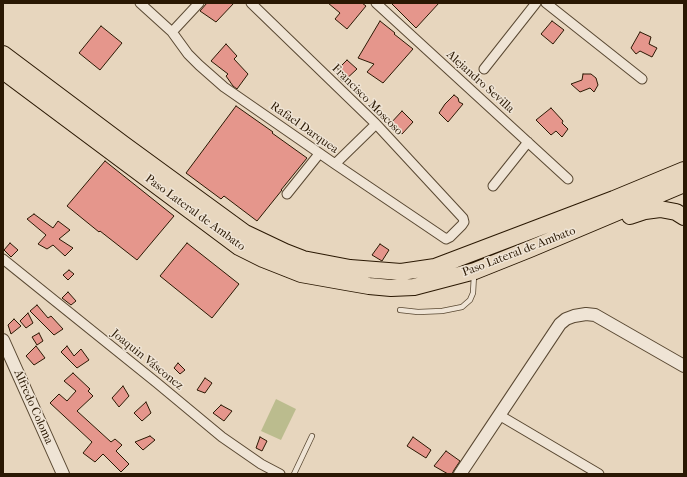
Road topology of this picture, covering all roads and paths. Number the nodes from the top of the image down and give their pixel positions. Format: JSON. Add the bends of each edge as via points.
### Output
{"nodes":[{"id":1,"x":140,"y":3,"type":"edge"},
{"id":2,"x":199,"y":3,"type":"edge"},
{"id":3,"x":251,"y":3,"type":"edge"},
{"id":4,"x":376,"y":3,"type":"edge"},
{"id":5,"x":536,"y":3,"type":"edge"},
{"id":6,"x":546,"y":3,"type":"edge"},
{"id":7,"x":172,"y":32,"type":"junction"},
{"id":8,"x":3,"y":54,"type":"edge"},
{"id":9,"x":484,"y":69,"type":"dead end"},
{"id":10,"x":3,"y":71,"type":"edge"},
{"id":11,"x":642,"y":79,"type":"dead end"},
{"id":12,"x":55,"y":101,"type":"junction"},
{"id":13,"x":376,"y":124,"type":"junction"},
{"id":14,"x":528,"y":142,"type":"junction"},
{"id":15,"x":319,"y":154,"type":"junction"},
{"id":16,"x":684,"y":161,"type":"edge"},
{"id":17,"x":335,"y":164,"type":"junction"},
{"id":18,"x":684,"y":170,"type":"edge"},
{"id":19,"x":568,"y":179,"type":"dead end"},
{"id":20,"x":684,"y":184,"type":"edge"},
{"id":21,"x":494,"y":186,"type":"dead end"},
{"id":22,"x":287,"y":194,"type":"dead end"},
{"id":23,"x":614,"y":199,"type":"junction"},
{"id":24,"x":684,"y":217,"type":"edge"},
{"id":25,"x":463,"y":218,"type":"joint"},
{"id":26,"x":530,"y":249,"type":"junction"},
{"id":27,"x":3,"y":259,"type":"edge"},
{"id":28,"x":475,"y":271,"type":"junction"},
{"id":29,"x":400,"y":310,"type":"dead end"},
{"id":30,"x":3,"y":340,"type":"edge"},
{"id":31,"x":684,"y":366,"type":"edge"},
{"id":32,"x":499,"y":415,"type":"junction"},
{"id":33,"x":312,"y":436,"type":"dead end"},
{"id":34,"x":63,"y":474,"type":"edge"},
{"id":35,"x":280,"y":474,"type":"edge"},
{"id":36,"x":294,"y":474,"type":"edge"},
{"id":37,"x":460,"y":474,"type":"edge"},
{"id":38,"x":599,"y":474,"type":"edge"}],
"edges":[{"from":1,"to":7,"type":"street","name":"Rafael Darquea"},
{"from":2,"to":7,"type":"street"},
{"from":3,"to":13,"type":"street","name":"Francisco Moscoso"},
{"from":4,"to":14,"type":"street","name":"Alejandro Sevilla"},
{"from":5,"to":9,"type":"street"},
{"from":6,"to":11,"type":"street"},
{"from":7,"to":15,"type":"street","name":"Rafael Darquea","via":[[188,54],[224,87]]},
{"from":8,"to":12,"type":"highway","name":"Paso Lateral de Ambato"},
{"from":10,"to":12,"type":"highway","name":"Paso Lateral de Ambato"},
{"from":12,"to":23,"type":"highway","name":"Paso Lateral de Ambato","via":[[123,144],[245,233],[303,259],[350,268],[401,272],[435,267]]},
{"from":12,"to":28,"type":"highway","name":"Paso Lateral de Ambato","via":[[239,247],[300,274],[391,288],[414,287]]},
{"from":13,"to":17,"type":"street"},
{"from":13,"to":25,"type":"street","name":"Francisco Moscoso"},
{"from":14,"to":19,"type":"street","name":"Alejandro Sevilla"},
{"from":14,"to":21,"type":"street"},
{"from":15,"to":17,"type":"street","name":"Rafael Darquea"},
{"from":15,"to":22,"type":"street"},
{"from":16,"to":23,"type":"highway"},
{"from":17,"to":25,"type":"street","name":"Rafael Darquea","via":[[446,238],[462,225]]},
{"from":18,"to":23,"type":"highway","name":"Paso Lateral de Ambato"},
{"from":20,"to":26,"type":"highway","name":"Paso Lateral de Ambato"},
{"from":24,"to":26,"type":"highway","via":[[676,212],[660,209],[645,211]]},
{"from":26,"to":28,"type":"highway","name":"Paso Lateral de Ambato"},
{"from":27,"to":35,"type":"street","name":"Joaquin Vásconez","via":[[222,437]]},
{"from":28,"to":29,"type":"lane","via":[[474,293],[462,306],[442,311]]},
{"from":30,"to":34,"type":"street","name":"Alfredo Coloma"},
{"from":31,"to":32,"type":"street","via":[[595,315],[574,316],[560,324]]},
{"from":32,"to":37,"type":"street"},
{"from":32,"to":38,"type":"street"},
{"from":33,"to":36,"type":"lane"}]}
